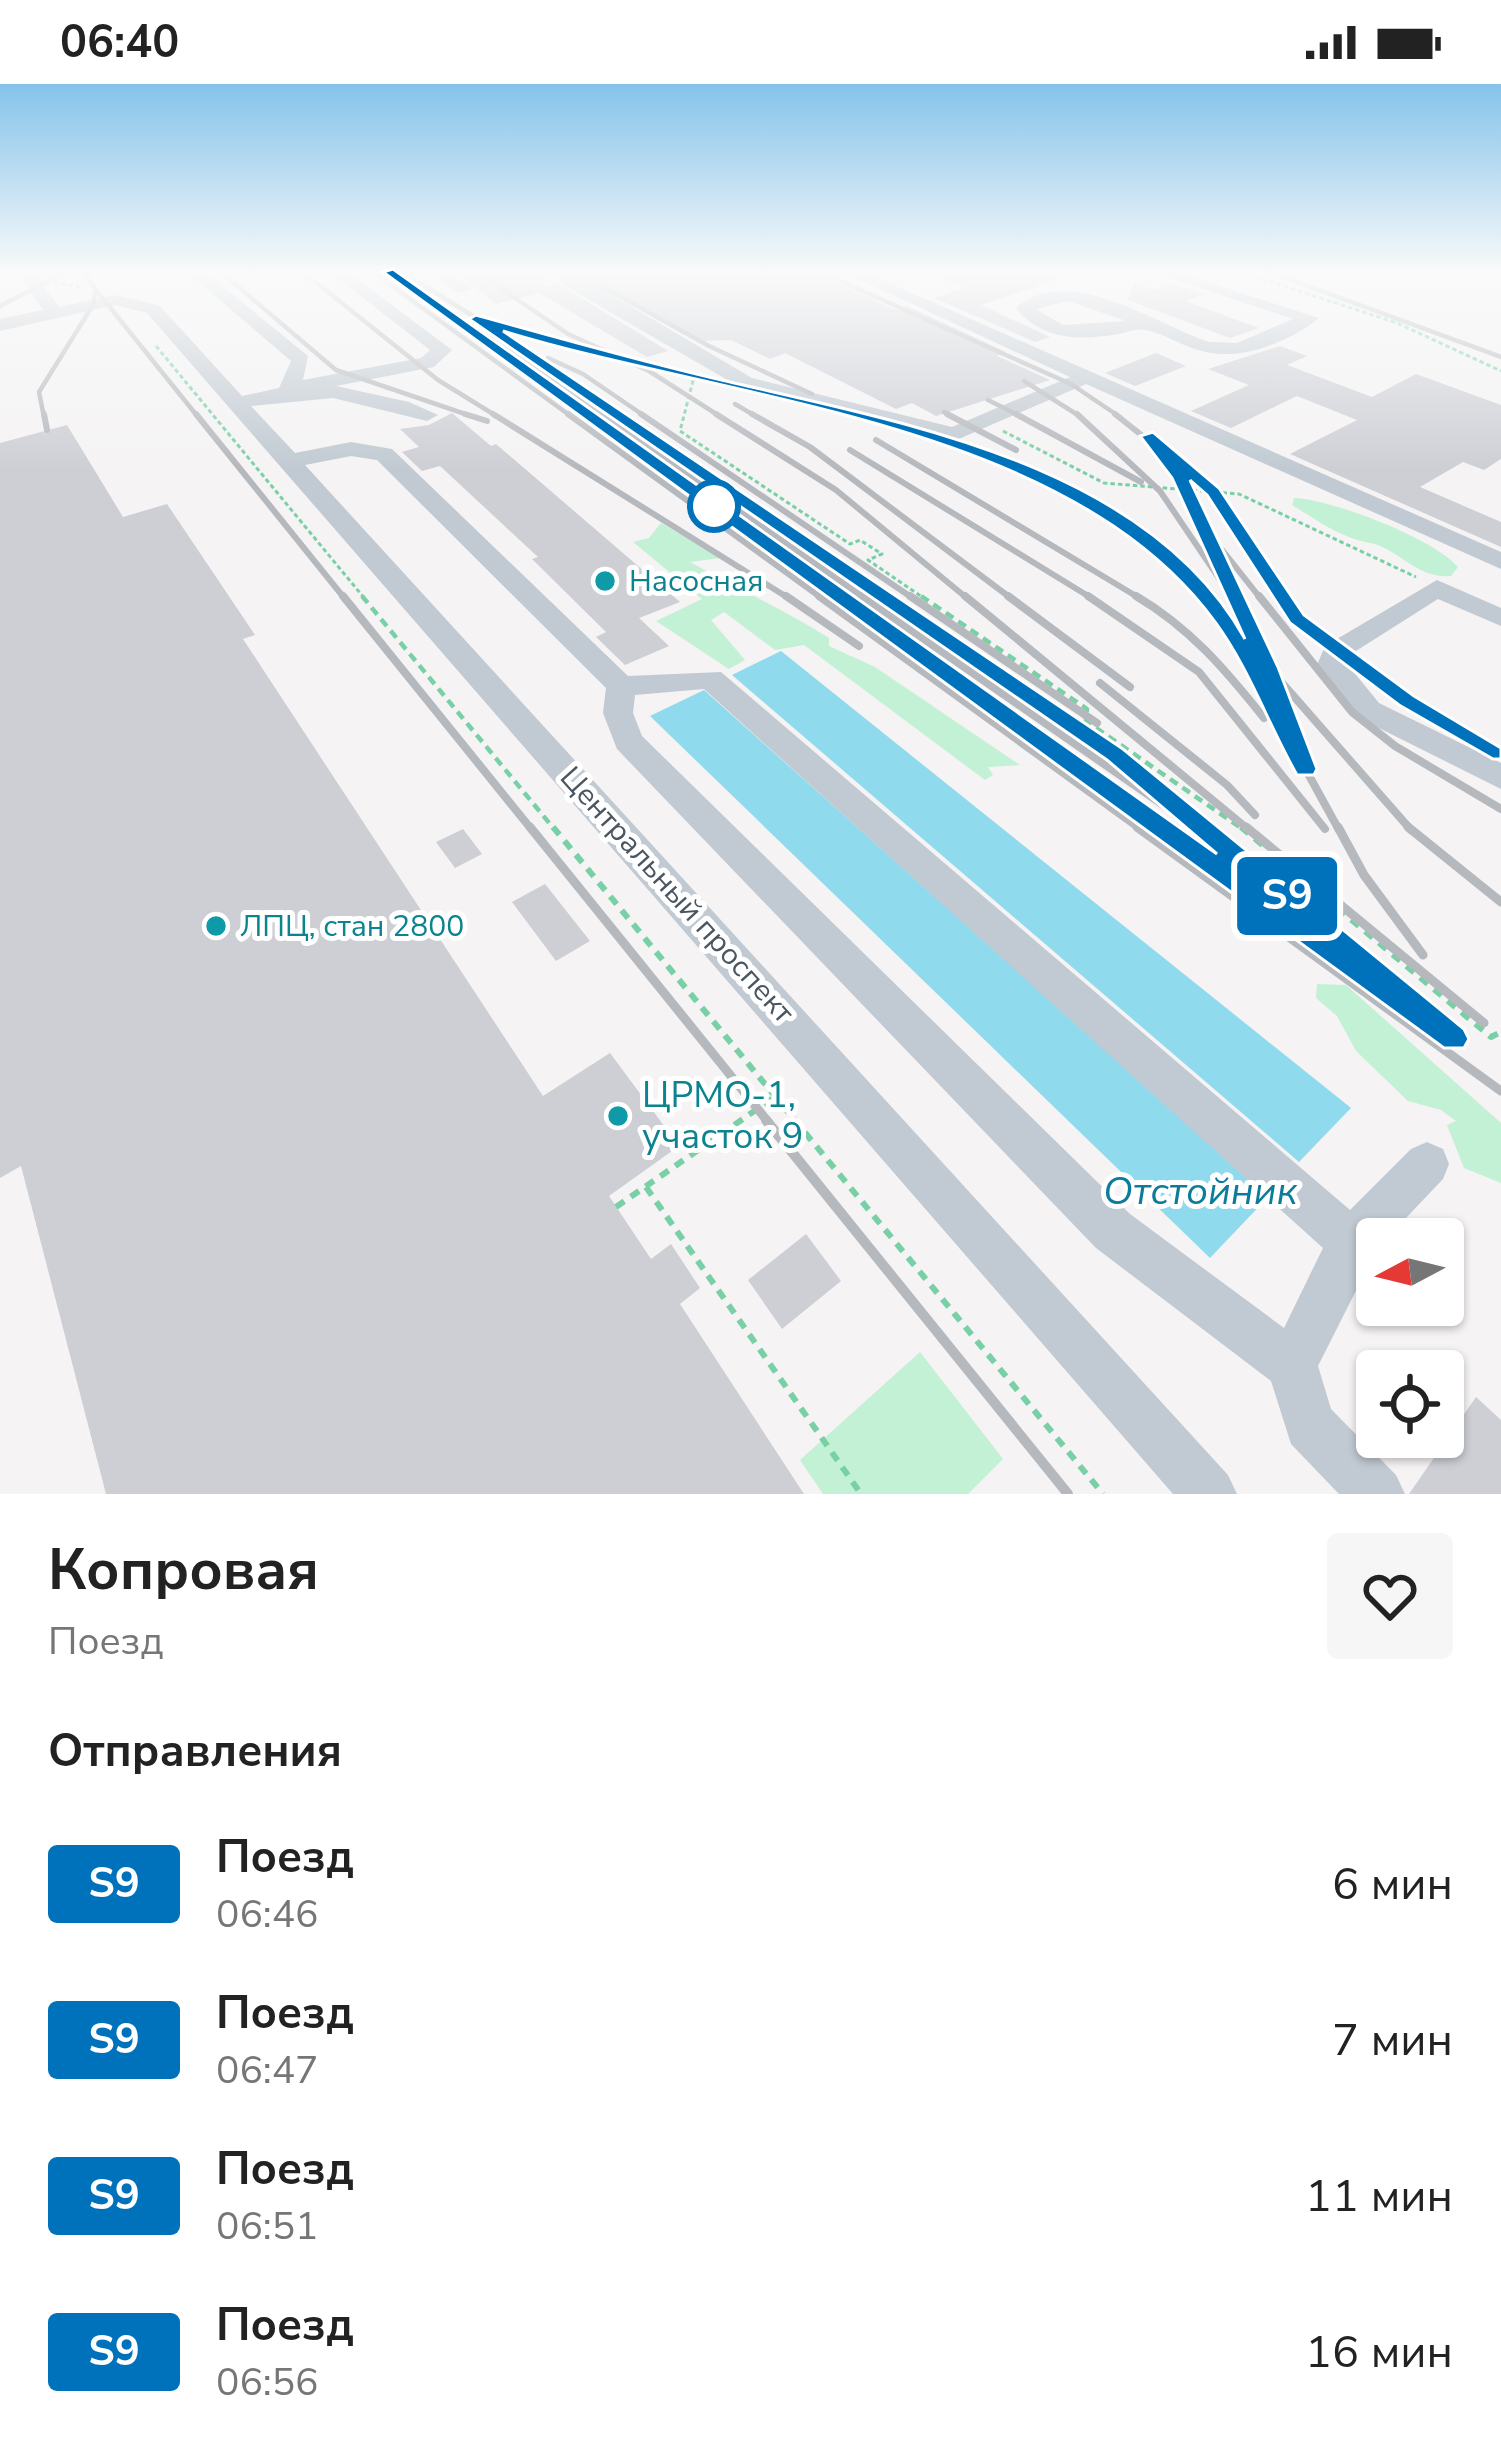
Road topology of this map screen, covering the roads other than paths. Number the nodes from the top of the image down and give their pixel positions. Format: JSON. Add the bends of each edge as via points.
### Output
{"nodes":[{"id":1,"x":178,"y":338,"type":"edge"},
{"id":2,"x":275,"y":338,"type":"edge"},
{"id":3,"x":426,"y":338,"type":"edge"},
{"id":4,"x":667,"y":338,"type":"edge"},
{"id":5,"x":1001,"y":338,"type":"edge"},
{"id":6,"x":1187,"y":338,"type":"edge"},
{"id":7,"x":1260,"y":338,"type":"edge"},
{"id":8,"x":1088,"y":376,"type":"junction"},
{"id":9,"x":289,"y":389,"type":"junction"},
{"id":10,"x":237,"y":404,"type":"junction"},
{"id":11,"x":427,"y":415,"type":"dead end"},
{"id":12,"x":289,"y":461,"type":"junction"},
{"id":13,"x":1501,"y":561,"type":"edge"},
{"id":14,"x":1501,"y":618,"type":"edge"},
{"id":15,"x":621,"y":686,"type":"junction"},
{"id":16,"x":1501,"y":777,"type":"edge"},
{"id":17,"x":1427,"y":1164,"type":"dead end"},
{"id":18,"x":1351,"y":1242,"type":"junction"},
{"id":19,"x":1292,"y":1365,"type":"junction"},
{"id":20,"x":1209,"y":1494,"type":"edge"},
{"id":21,"x":1377,"y":1494,"type":"edge"}],
"edges":[{"from":1,"to":10,"type":"street","name":"Центральный проспект"},
{"from":2,"to":9,"type":"street","via":[[301,360]]},
{"from":3,"to":9,"type":"street","via":[[442,350],[427,363]]},
{"from":4,"to":8,"type":"street","via":[[745,382],[954,434]]},
{"from":5,"to":8,"type":"street"},
{"from":6,"to":7,"type":"street","via":[[1230,350]]},
{"from":8,"to":13,"type":"street"},
{"from":9,"to":10,"type":"street"},
{"from":9,"to":11,"type":"street","via":[[364,392]]},
{"from":10,"to":12,"type":"street","name":"Центральный проспект"},
{"from":12,"to":15,"type":"street","via":[[351,449],[384,454]]},
{"from":12,"to":20,"type":"street","name":"Центральный проспект"},
{"from":14,"to":16,"type":"street","via":[[1437,588],[1335,652],[1332,665],[1368,710]]},
{"from":15,"to":18,"type":"street","via":[[711,680]]},
{"from":15,"to":19,"type":"street","via":[[618,713],[628,741],[678,792],[1113,1231]]},
{"from":17,"to":18,"type":"street"},
{"from":18,"to":19,"type":"street"},
{"from":19,"to":21,"type":"street","via":[[1310,1425]]}]}
